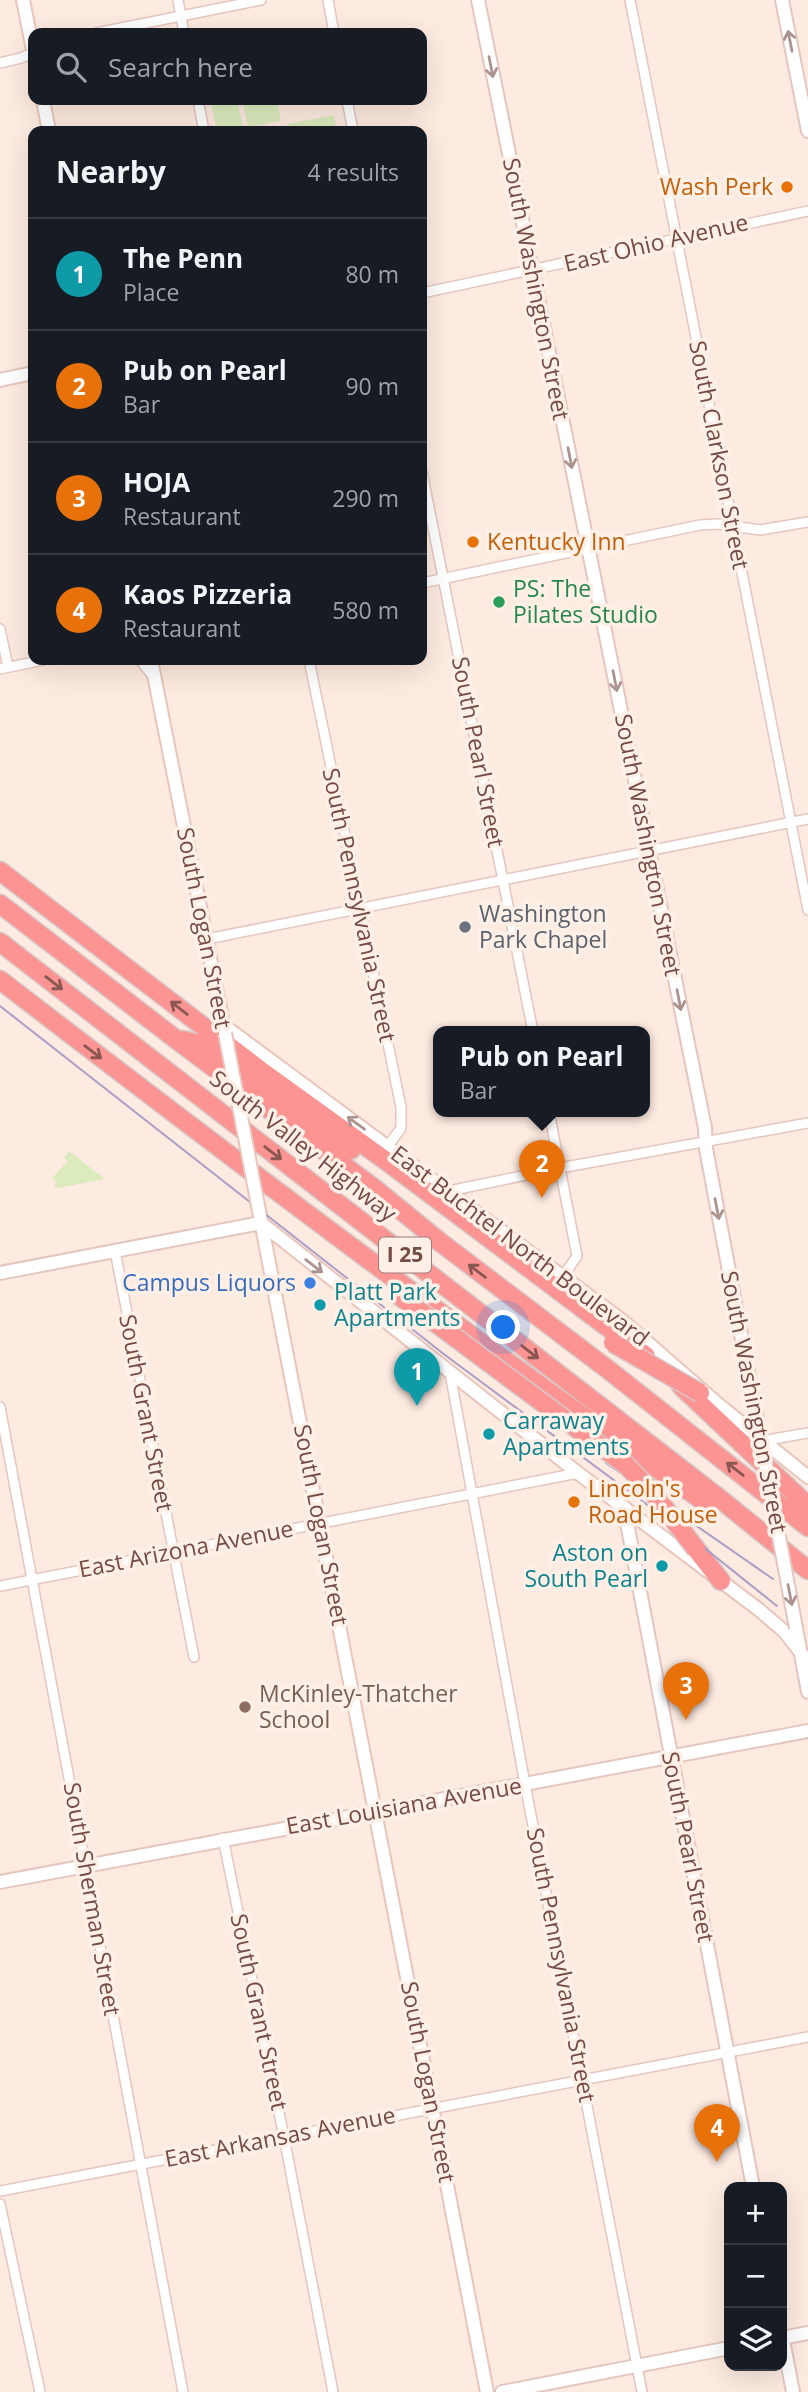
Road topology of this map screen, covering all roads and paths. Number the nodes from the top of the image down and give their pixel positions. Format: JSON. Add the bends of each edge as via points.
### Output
{"nodes":[{"id":1,"x":23,"y":0,"type":"edge"},
{"id":2,"x":178,"y":0,"type":"edge"},
{"id":3,"x":261,"y":0,"type":"edge"},
{"id":4,"x":328,"y":0,"type":"edge"},
{"id":5,"x":478,"y":0,"type":"edge"},
{"id":6,"x":631,"y":0,"type":"edge"},
{"id":7,"x":782,"y":0,"type":"edge"},
{"id":8,"x":181,"y":15,"type":"junction"},
{"id":9,"x":28,"y":28,"type":"edge"},
{"id":10,"x":120,"y":28,"type":"edge"},
{"id":11,"x":183,"y":28,"type":"edge"},
{"id":12,"x":333,"y":28,"type":"edge"},
{"id":13,"x":28,"y":54,"type":"edge"},
{"id":14,"x":0,"y":62,"type":"edge"},
{"id":15,"x":44,"y":105,"type":"edge"},
{"id":16,"x":199,"y":105,"type":"edge"},
{"id":17,"x":348,"y":105,"type":"edge"},
{"id":18,"x":48,"y":126,"type":"edge"},
{"id":19,"x":203,"y":126,"type":"edge"},
{"id":20,"x":353,"y":126,"type":"edge"},
{"id":21,"x":808,"y":131,"type":"edge"},
{"id":22,"x":808,"y":211,"type":"edge"},
{"id":23,"x":676,"y":239,"type":"junction"},
{"id":24,"x":532,"y":270,"type":"junction"},
{"id":25,"x":427,"y":292,"type":"edge"},
{"id":26,"x":28,"y":374,"type":"edge"},
{"id":27,"x":0,"y":380,"type":"edge"},
{"id":28,"x":427,"y":497,"type":"edge"},
{"id":29,"x":808,"y":522,"type":"edge"},
{"id":30,"x":733,"y":526,"type":"junction"},
{"id":31,"x":588,"y":550,"type":"junction"},
{"id":32,"x":443,"y":579,"type":"junction"},
{"id":33,"x":427,"y":582,"type":"edge"},
{"id":34,"x":0,"y":629,"type":"edge"},
{"id":35,"x":28,"y":663,"type":"edge"},
{"id":36,"x":145,"y":665,"type":"edge"},
{"id":37,"x":152,"y":665,"type":"edge"},
{"id":38,"x":310,"y":665,"type":"edge"},
{"id":39,"x":4,"y":668,"type":"edge"},
{"id":40,"x":155,"y":682,"type":"junction"},
{"id":41,"x":808,"y":819,"type":"edge"},
{"id":42,"x":791,"y":822,"type":"junction"},
{"id":43,"x":649,"y":851,"type":"junction"},
{"id":44,"x":0,"y":870,"type":"edge"},
{"id":45,"x":503,"y":880,"type":"junction"},
{"id":46,"x":0,"y":904,"type":"edge"},
{"id":47,"x":359,"y":909,"type":"junction"},
{"id":48,"x":808,"y":910,"type":"edge"},
{"id":49,"x":207,"y":939,"type":"junction"},
{"id":50,"x":0,"y":942,"type":"edge"},
{"id":51,"x":0,"y":981,"type":"edge"},
{"id":52,"x":532,"y":1026,"type":"edge"},
{"id":53,"x":224,"y":1029,"type":"junction"},
{"id":54,"x":173,"y":1037,"type":"junction"},
{"id":55,"x":550,"y":1117,"type":"edge"},
{"id":56,"x":808,"y":1123,"type":"edge"},
{"id":57,"x":705,"y":1142,"type":"junction"},
{"id":58,"x":388,"y":1146,"type":"junction"},
{"id":59,"x":221,"y":1150,"type":"junction"},
{"id":60,"x":560,"y":1168,"type":"junction"},
{"id":61,"x":449,"y":1191,"type":"junction"},
{"id":62,"x":261,"y":1219,"type":"junction"},
{"id":63,"x":115,"y":1251,"type":"junction"},
{"id":64,"x":0,"y":1273,"type":"edge"},
{"id":65,"x":564,"y":1275,"type":"junction"},
{"id":66,"x":450,"y":1373,"type":"junction"},
{"id":67,"x":719,"y":1405,"type":"junction"},
{"id":68,"x":0,"y":1407,"type":"edge"},
{"id":69,"x":808,"y":1433,"type":"edge"},
{"id":70,"x":761,"y":1441,"type":"junction"},
{"id":71,"x":578,"y":1473,"type":"junction"},
{"id":72,"x":808,"y":1477,"type":"edge"},
{"id":73,"x":471,"y":1493,"type":"junction"},
{"id":74,"x":808,"y":1506,"type":"edge"},
{"id":75,"x":624,"y":1507,"type":"junction"},
{"id":76,"x":321,"y":1523,"type":"junction"},
{"id":77,"x":808,"y":1527,"type":"edge"},
{"id":78,"x":174,"y":1552,"type":"junction"},
{"id":79,"x":808,"y":1572,"type":"edge"},
{"id":80,"x":33,"y":1579,"type":"junction"},
{"id":81,"x":721,"y":1581,"type":"junction"},
{"id":82,"x":0,"y":1586,"type":"edge"},
{"id":83,"x":800,"y":1650,"type":"junction"},
{"id":84,"x":194,"y":1657,"type":"dead end"},
{"id":85,"x":808,"y":1662,"type":"edge"},
{"id":86,"x":808,"y":1692,"type":"edge"},
{"id":87,"x":808,"y":1731,"type":"edge"},
{"id":88,"x":671,"y":1756,"type":"junction"},
{"id":89,"x":525,"y":1784,"type":"junction"},
{"id":90,"x":375,"y":1810,"type":"junction"},
{"id":91,"x":223,"y":1838,"type":"junction"},
{"id":92,"x":85,"y":1865,"type":"junction"},
{"id":93,"x":0,"y":1882,"type":"edge"},
{"id":94,"x":808,"y":2037,"type":"edge"},
{"id":95,"x":726,"y":2053,"type":"junction"},
{"id":96,"x":583,"y":2080,"type":"junction"},
{"id":97,"x":434,"y":2108,"type":"junction"},
{"id":98,"x":284,"y":2137,"type":"junction"},
{"id":99,"x":140,"y":2164,"type":"junction"},
{"id":100,"x":752,"y":2182,"type":"edge"},
{"id":101,"x":0,"y":2190,"type":"edge"},
{"id":102,"x":0,"y":2204,"type":"edge"},
{"id":103,"x":808,"y":2333,"type":"edge"},
{"id":104,"x":787,"y":2336,"type":"edge"},
{"id":105,"x":724,"y":2349,"type":"edge"},
{"id":106,"x":787,"y":2362,"type":"edge"},
{"id":107,"x":638,"y":2366,"type":"junction"},
{"id":108,"x":40,"y":2392,"type":"edge"},
{"id":109,"x":183,"y":2392,"type":"edge"},
{"id":110,"x":333,"y":2392,"type":"edge"},
{"id":111,"x":487,"y":2392,"type":"edge"},
{"id":112,"x":502,"y":2392,"type":"edge"},
{"id":113,"x":642,"y":2392,"type":"edge"},
{"id":114,"x":793,"y":2392,"type":"edge"}],
"edges":[{"from":1,"to":9,"type":"street"},
{"from":2,"to":8,"type":"street"},
{"from":3,"to":8,"type":"street"},
{"from":4,"to":12,"type":"street"},
{"from":5,"to":24,"type":"street","name":"South Washington Street","one_way":true},
{"from":6,"to":23,"type":"street","name":"South Clarkson Street"},
{"from":21,"to":7,"type":"street","one_way":true},
{"from":8,"to":10,"type":"street"},
{"from":8,"to":11,"type":"street"},
{"from":13,"to":14,"type":"street"},
{"from":15,"to":18,"type":"street"},
{"from":16,"to":19,"type":"street"},
{"from":17,"to":20,"type":"street"},
{"from":22,"to":23,"type":"street","name":"East Ohio Avenue"},
{"from":23,"to":24,"type":"street","name":"East Ohio Avenue"},
{"from":23,"to":30,"type":"street","name":"South Clarkson Street"},
{"from":24,"to":25,"type":"street","name":"East Ohio Avenue"},
{"from":24,"to":31,"type":"street","name":"South Washington Street","one_way":true},
{"from":26,"to":27,"type":"street"},
{"from":28,"to":32,"type":"street","name":"South Pearl Street"},
{"from":29,"to":30,"type":"street","via":[[760,530]]},
{"from":30,"to":31,"type":"street","via":[[700,525]]},
{"from":30,"to":42,"type":"street","name":"South Clarkson Street"},
{"from":31,"to":32,"type":"street"},
{"from":31,"to":43,"type":"street","name":"South Washington Street","one_way":true},
{"from":32,"to":33,"type":"street"},
{"from":32,"to":45,"type":"street","name":"South Pearl Street"},
{"from":34,"to":39,"type":"street"},
{"from":35,"to":39,"type":"street"},
{"from":36,"to":40,"type":"street"},
{"from":37,"to":40,"type":"street","name":"South Logan Street"},
{"from":38,"to":47,"type":"street","name":"South Pennsylvania Street"},
{"from":40,"to":49,"type":"street","name":"South Logan Street"},
{"from":41,"to":42,"type":"street"},
{"from":42,"to":43,"type":"street"},
{"from":42,"to":48,"type":"street","name":"South Clarkson Street"},
{"from":43,"to":45,"type":"street"},
{"from":43,"to":57,"type":"street","name":"South Washington Street","one_way":true},
{"from":74,"to":44,"type":"highway","one_way":true,"via":[[627,1340],[260,1070]]},
{"from":45,"to":47,"type":"street"},
{"from":45,"to":52,"type":"street","name":"South Pearl Street"},
{"from":46,"to":54,"type":"highway","name":"South Valley Highway","number":"I 25"},
{"from":47,"to":49,"type":"street"},
{"from":47,"to":58,"type":"street","name":"South Pennsylvania Street","via":[[402,1115],[401,1128]]},
{"from":49,"to":53,"type":"street","name":"South Logan Street"},
{"from":50,"to":79,"type":"highway","name":"South Valley Highway","number":"I 25","one_way":true,"via":[[709,1490]]},
{"from":51,"to":59,"type":"highway","one_way":true},
{"from":58,"to":53,"type":"street","name":"East Buchtel North Boulevard","one_way":true},
{"from":53,"to":62,"type":"street","name":"South Logan Street","bridge":true},
{"from":54,"to":67,"type":"highway","bridge":true,"via":[[204,1045],[613,1343]]},
{"from":77,"to":54,"type":"highway","name":"South Valley Highway","number":"I 25","one_way":true},
{"from":55,"to":60,"type":"street"},
{"from":56,"to":57,"type":"street"},
{"from":57,"to":60,"type":"street"},
{"from":57,"to":70,"type":"street","name":"South Washington Street","one_way":true},
{"from":58,"to":61,"type":"street","name":"East Buchtel North Boulevard"},
{"from":59,"to":79,"type":"highway","via":[[488,1350]]},
{"from":59,"to":81,"type":"highway","bridge":true,"via":[[397,1294],[618,1458],[653,1493]]},
{"from":60,"to":61,"type":"street"},
{"from":60,"to":65,"type":"street","via":[[577,1256]]},
{"from":61,"to":65,"type":"street","name":"East Buchtel North Boulevard"},
{"from":62,"to":63,"type":"street"},
{"from":62,"to":66,"type":"street","one_way":true},
{"from":62,"to":76,"type":"street","name":"South Logan Street"},
{"from":63,"to":64,"type":"street"},
{"from":63,"to":78,"type":"street","name":"South Grant Street"},
{"from":65,"to":67,"type":"street","name":"East Buchtel North Boulevard"},
{"from":66,"to":71,"type":"street"},
{"from":66,"to":73,"type":"street","name":"South Pennsylvania Street"},
{"from":67,"to":70,"type":"street","name":"East Buchtel North Boulevard"},
{"from":68,"to":80,"type":"street","name":"South Sherman Street"},
{"from":69,"to":70,"type":"street"},
{"from":70,"to":72,"type":"street","name":"East Buchtel North Boulevard"},
{"from":70,"to":83,"type":"street","name":"South Washington Street","one_way":true,"bridge":true},
{"from":71,"to":73,"type":"street","name":"East Arizona Avenue"},
{"from":71,"to":75,"type":"street"},
{"from":73,"to":76,"type":"street","name":"East Arizona Avenue"},
{"from":73,"to":89,"type":"street","name":"South Pennsylvania Street"},
{"from":75,"to":81,"type":"street"},
{"from":75,"to":88,"type":"street","name":"South Pearl Street"},
{"from":76,"to":78,"type":"street","name":"East Arizona Avenue"},
{"from":76,"to":90,"type":"street","name":"South Logan Street"},
{"from":78,"to":80,"type":"street","name":"East Arizona Avenue"},
{"from":78,"to":84,"type":"street","name":"South Grant Street"},
{"from":80,"to":82,"type":"street","name":"East Arizona Avenue"},
{"from":80,"to":92,"type":"street","name":"South Sherman Street"},
{"from":81,"to":83,"type":"street","via":[[775,1622]]},
{"from":83,"to":85,"type":"street"},
{"from":83,"to":86,"type":"street","name":"South Washington Street"},
{"from":87,"to":88,"type":"street","name":"East Louisiana Avenue"},
{"from":88,"to":89,"type":"street","name":"East Louisiana Avenue"},
{"from":88,"to":95,"type":"street","name":"South Pearl Street"},
{"from":89,"to":90,"type":"street","name":"East Louisiana Avenue"},
{"from":89,"to":96,"type":"street","name":"South Pennsylvania Street"},
{"from":90,"to":91,"type":"street","name":"East Louisiana Avenue"},
{"from":90,"to":97,"type":"street","name":"South Logan Street"},
{"from":91,"to":92,"type":"street","name":"East Louisiana Avenue"},
{"from":91,"to":98,"type":"street","name":"South Grant Street"},
{"from":92,"to":93,"type":"street","name":"East Louisiana Avenue"},
{"from":92,"to":99,"type":"street","name":"South Sherman Street"},
{"from":94,"to":95,"type":"street","name":"East Arkansas Avenue"},
{"from":95,"to":96,"type":"street","name":"East Arkansas Avenue"},
{"from":95,"to":100,"type":"street","name":"South Pearl Street"},
{"from":96,"to":97,"type":"street","name":"East Arkansas Avenue"},
{"from":96,"to":107,"type":"street","name":"South Pennsylvania Street"},
{"from":97,"to":98,"type":"street","name":"East Arkansas Avenue"},
{"from":97,"to":111,"type":"street","name":"South Logan Street"},
{"from":98,"to":99,"type":"street","name":"East Arkansas Avenue"},
{"from":98,"to":110,"type":"street","name":"South Grant Street"},
{"from":99,"to":101,"type":"street","name":"East Arkansas Avenue"},
{"from":99,"to":109,"type":"street","name":"South Sherman Street"},
{"from":102,"to":108,"type":"street"},
{"from":103,"to":104,"type":"street"},
{"from":105,"to":107,"type":"street"},
{"from":106,"to":114,"type":"street"},
{"from":107,"to":112,"type":"street"},
{"from":107,"to":113,"type":"street","name":"South Pennsylvania Street"}]}
